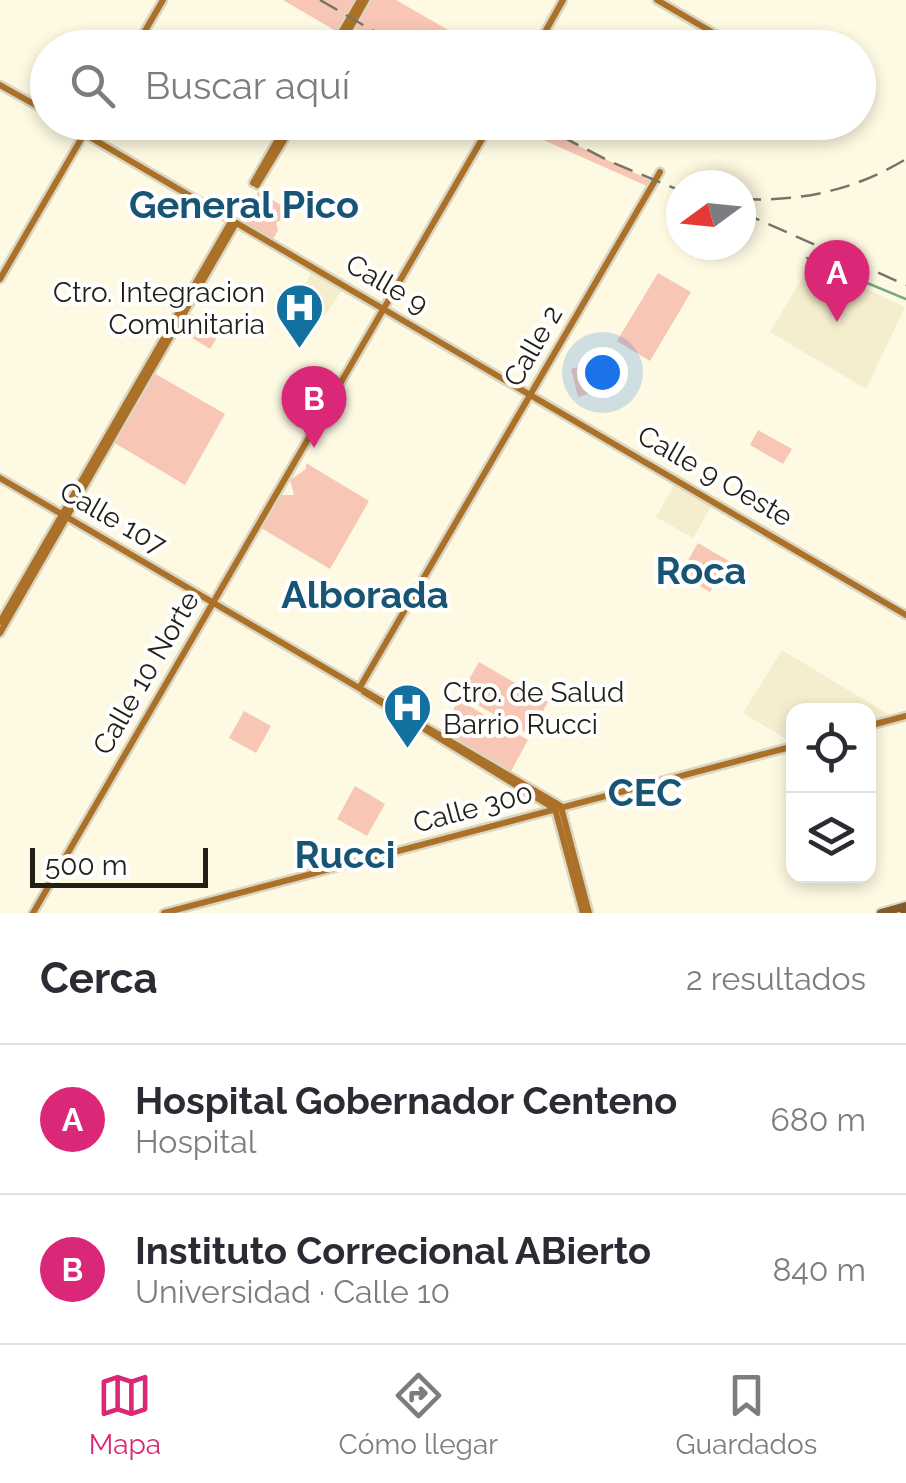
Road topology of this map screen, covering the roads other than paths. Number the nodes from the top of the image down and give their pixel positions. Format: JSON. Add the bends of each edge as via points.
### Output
{"nodes":[{"id":1,"x":163,"y":0,"type":"edge"},
{"id":2,"x":363,"y":0,"type":"edge"},
{"id":3,"x":564,"y":0,"type":"edge"},
{"id":4,"x":656,"y":0,"type":"edge"},
{"id":5,"x":146,"y":30,"type":"edge"},
{"id":6,"x":346,"y":30,"type":"edge"},
{"id":7,"x":546,"y":30,"type":"edge"},
{"id":8,"x":708,"y":30,"type":"edge"},
{"id":9,"x":0,"y":85,"type":"edge"},
{"id":10,"x":30,"y":102,"type":"edge"},
{"id":11,"x":81,"y":140,"type":"edge"},
{"id":12,"x":94,"y":140,"type":"edge"},
{"id":13,"x":281,"y":140,"type":"edge"},
{"id":14,"x":482,"y":140,"type":"edge"},
{"id":15,"x":660,"y":172,"type":"dead end"},
{"id":16,"x":255,"y":184,"type":"dead end"},
{"id":17,"x":234,"y":222,"type":"junction"},
{"id":18,"x":0,"y":279,"type":"edge"},
{"id":19,"x":384,"y":309,"type":"junction"},
{"id":20,"x":531,"y":394,"type":"junction"},
{"id":21,"x":0,"y":478,"type":"edge"},
{"id":22,"x":65,"y":516,"type":"junction"},
{"id":23,"x":214,"y":602,"type":"junction"},
{"id":24,"x":906,"y":614,"type":"edge"},
{"id":25,"x":0,"y":622,"type":"edge"},
{"id":26,"x":0,"y":633,"type":"edge"},
{"id":27,"x":360,"y":687,"type":"junction"},
{"id":28,"x":906,"y":716,"type":"edge"},
{"id":29,"x":876,"y":724,"type":"edge"},
{"id":30,"x":786,"y":748,"type":"edge"},
{"id":31,"x":558,"y":808,"type":"junction"},
{"id":32,"x":906,"y":911,"type":"edge"},
{"id":33,"x":33,"y":913,"type":"edge"},
{"id":34,"x":164,"y":913,"type":"edge"},
{"id":35,"x":586,"y":913,"type":"edge"},
{"id":36,"x":881,"y":913,"type":"edge"}],
"edges":[{"from":1,"to":5,"type":"street"},
{"from":2,"to":6,"type":"street"},
{"from":3,"to":7,"type":"street"},
{"from":4,"to":8,"type":"street"},
{"from":9,"to":10,"type":"street"},
{"from":11,"to":18,"type":"street"},
{"from":12,"to":17,"type":"street","name":"Calle 9"},
{"from":13,"to":16,"type":"street"},
{"from":14,"to":19,"type":"street","name":"Calle 10 Norte"},
{"from":15,"to":20,"type":"street","name":"Calle 2"},
{"from":17,"to":19,"type":"street","name":"Calle 9"},
{"from":17,"to":22,"type":"street"},
{"from":19,"to":20,"type":"street","name":"Calle 9"},
{"from":19,"to":23,"type":"street","name":"Calle 10 Norte"},
{"from":20,"to":24,"type":"street","name":"Calle 9 Oeste"},
{"from":20,"to":27,"type":"street","name":"Calle 2"},
{"from":21,"to":22,"type":"street","name":"Calle 107"},
{"from":22,"to":23,"type":"street","name":"Calle 107"},
{"from":22,"to":25,"type":"street"},
{"from":22,"to":26,"type":"street"},
{"from":23,"to":27,"type":"street","name":"Calle 107"},
{"from":23,"to":33,"type":"street","name":"Calle 10 Norte"},
{"from":27,"to":31,"type":"street","name":"Calle 107"},
{"from":28,"to":29,"type":"street"},
{"from":30,"to":31,"type":"street","name":"Calle 300"},
{"from":31,"to":34,"type":"street","name":"Calle 300"},
{"from":31,"to":35,"type":"street"},
{"from":32,"to":36,"type":"main road"}]}
